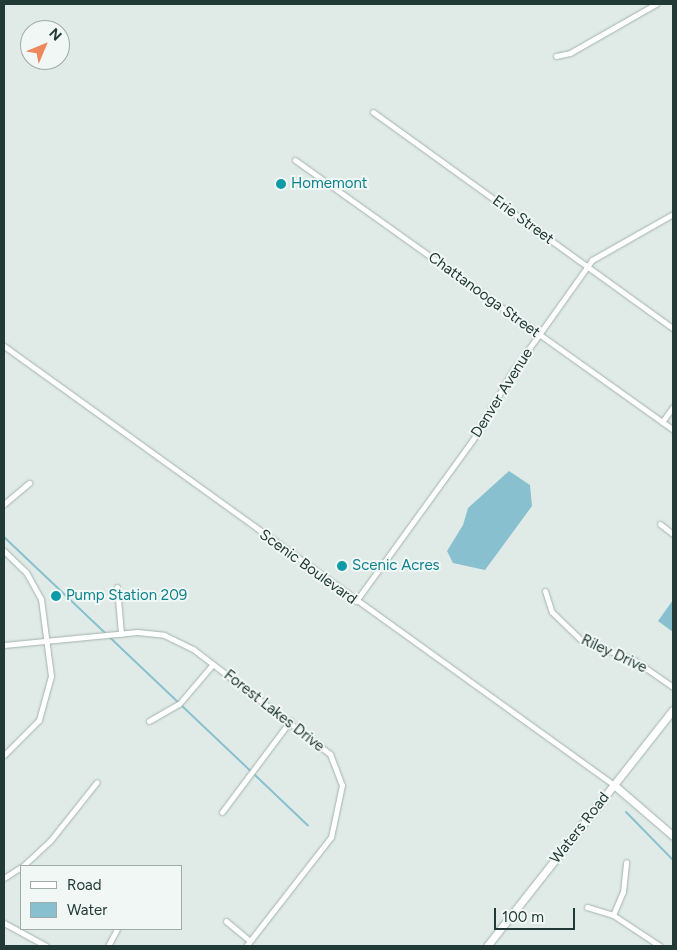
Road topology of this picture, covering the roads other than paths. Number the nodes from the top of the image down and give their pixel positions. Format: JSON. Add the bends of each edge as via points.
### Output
{"nodes":[{"id":1,"x":656,"y":4,"type":"edge"},
{"id":2,"x":556,"y":56,"type":"dead end"},
{"id":3,"x":373,"y":112,"type":"dead end"},
{"id":4,"x":295,"y":160,"type":"dead end"},
{"id":5,"x":673,"y":214,"type":"edge"},
{"id":6,"x":587,"y":266,"type":"junction"},
{"id":7,"x":673,"y":328,"type":"edge"},
{"id":8,"x":540,"y":335,"type":"junction"},
{"id":9,"x":4,"y":346,"type":"edge"},
{"id":10,"x":673,"y":407,"type":"edge"},
{"id":11,"x":662,"y":422,"type":"junction"},
{"id":12,"x":673,"y":430,"type":"edge"},
{"id":13,"x":29,"y":483,"type":"dead end"},
{"id":14,"x":4,"y":504,"type":"edge"},
{"id":15,"x":660,"y":524,"type":"dead end"},
{"id":16,"x":673,"y":534,"type":"edge"},
{"id":17,"x":4,"y":551,"type":"edge"},
{"id":18,"x":117,"y":587,"type":"dead end"},
{"id":19,"x":545,"y":590,"type":"dead end"},
{"id":20,"x":356,"y":601,"type":"junction"},
{"id":21,"x":121,"y":634,"type":"junction"},
{"id":22,"x":48,"y":640,"type":"junction"},
{"id":23,"x":4,"y":645,"type":"edge"},
{"id":24,"x":213,"y":664,"type":"junction"},
{"id":25,"x":673,"y":687,"type":"edge"},
{"id":26,"x":673,"y":710,"type":"edge"},
{"id":27,"x":149,"y":721,"type":"dead end"},
{"id":28,"x":290,"y":721,"type":"junction"},
{"id":29,"x":4,"y":755,"type":"edge"},
{"id":30,"x":97,"y":782,"type":"dead end"},
{"id":31,"x":614,"y":785,"type":"junction"},
{"id":32,"x":222,"y":812,"type":"dead end"},
{"id":33,"x":673,"y":836,"type":"edge"},
{"id":34,"x":626,"y":862,"type":"dead end"},
{"id":35,"x":24,"y":865,"type":"edge"},
{"id":36,"x":20,"y":868,"type":"edge"},
{"id":37,"x":4,"y":878,"type":"edge"},
{"id":38,"x":588,"y":907,"type":"dead end"},
{"id":39,"x":613,"y":915,"type":"junction"},
{"id":40,"x":226,"y":921,"type":"dead end"},
{"id":41,"x":4,"y":923,"type":"edge"},
{"id":42,"x":116,"y":930,"type":"edge"},
{"id":43,"x":248,"y":944,"type":"edge"},
{"id":44,"x":46,"y":946,"type":"edge"},
{"id":45,"x":108,"y":946,"type":"edge"},
{"id":46,"x":487,"y":946,"type":"edge"},
{"id":47,"x":660,"y":946,"type":"edge"}],
"edges":[{"from":1,"to":2,"type":"street","via":[[570,53]]},
{"from":3,"to":6,"type":"street","name":"Erie Street"},
{"from":4,"to":8,"type":"street","name":"Chattanooga Street"},
{"from":5,"to":6,"type":"street","name":"Denver Avenue"},
{"from":6,"to":7,"type":"street","name":"Erie Street"},
{"from":6,"to":8,"type":"street","name":"Denver Avenue"},
{"from":8,"to":11,"type":"street","name":"Chattanooga Street"},
{"from":8,"to":20,"type":"street","name":"Denver Avenue","via":[[472,441]]},
{"from":9,"to":20,"type":"street","name":"Scenic Boulevard"},
{"from":10,"to":11,"type":"street"},
{"from":11,"to":12,"type":"street","name":"Chattanooga Street"},
{"from":13,"to":14,"type":"street"},
{"from":15,"to":16,"type":"street"},
{"from":17,"to":22,"type":"street","via":[[37,588]]},
{"from":18,"to":21,"type":"street"},
{"from":19,"to":25,"type":"street","name":"Riley Drive","via":[[552,612],[582,642],[634,660]]},
{"from":20,"to":31,"type":"street","name":"Scenic Boulevard"},
{"from":21,"to":22,"type":"street","name":"Forest Lakes Drive"},
{"from":21,"to":24,"type":"street","name":"Forest Lakes Drive","via":[[164,635]]},
{"from":22,"to":23,"type":"street","name":"Forest Lakes Drive"},
{"from":22,"to":29,"type":"street","via":[[50,690],[45,708],[30,734]]},
{"from":24,"to":27,"type":"street","via":[[169,714]]},
{"from":24,"to":28,"type":"street","name":"Forest Lakes Drive"},
{"from":26,"to":31,"type":"street","name":"Waters Road"},
{"from":28,"to":32,"type":"street"},
{"from":28,"to":43,"type":"street","name":"Forest Lakes Drive","via":[[321,744],[334,761],[341,778],[342,801],[326,848]]},
{"from":30,"to":35,"type":"street","via":[[50,841]]},
{"from":31,"to":33,"type":"street"},
{"from":31,"to":46,"type":"street","name":"Waters Road"},
{"from":34,"to":39,"type":"street","via":[[623,892]]},
{"from":36,"to":37,"type":"street"},
{"from":38,"to":39,"type":"street"},
{"from":39,"to":47,"type":"street"},
{"from":40,"to":43,"type":"street"},
{"from":41,"to":44,"type":"street"},
{"from":42,"to":45,"type":"street"}]}
